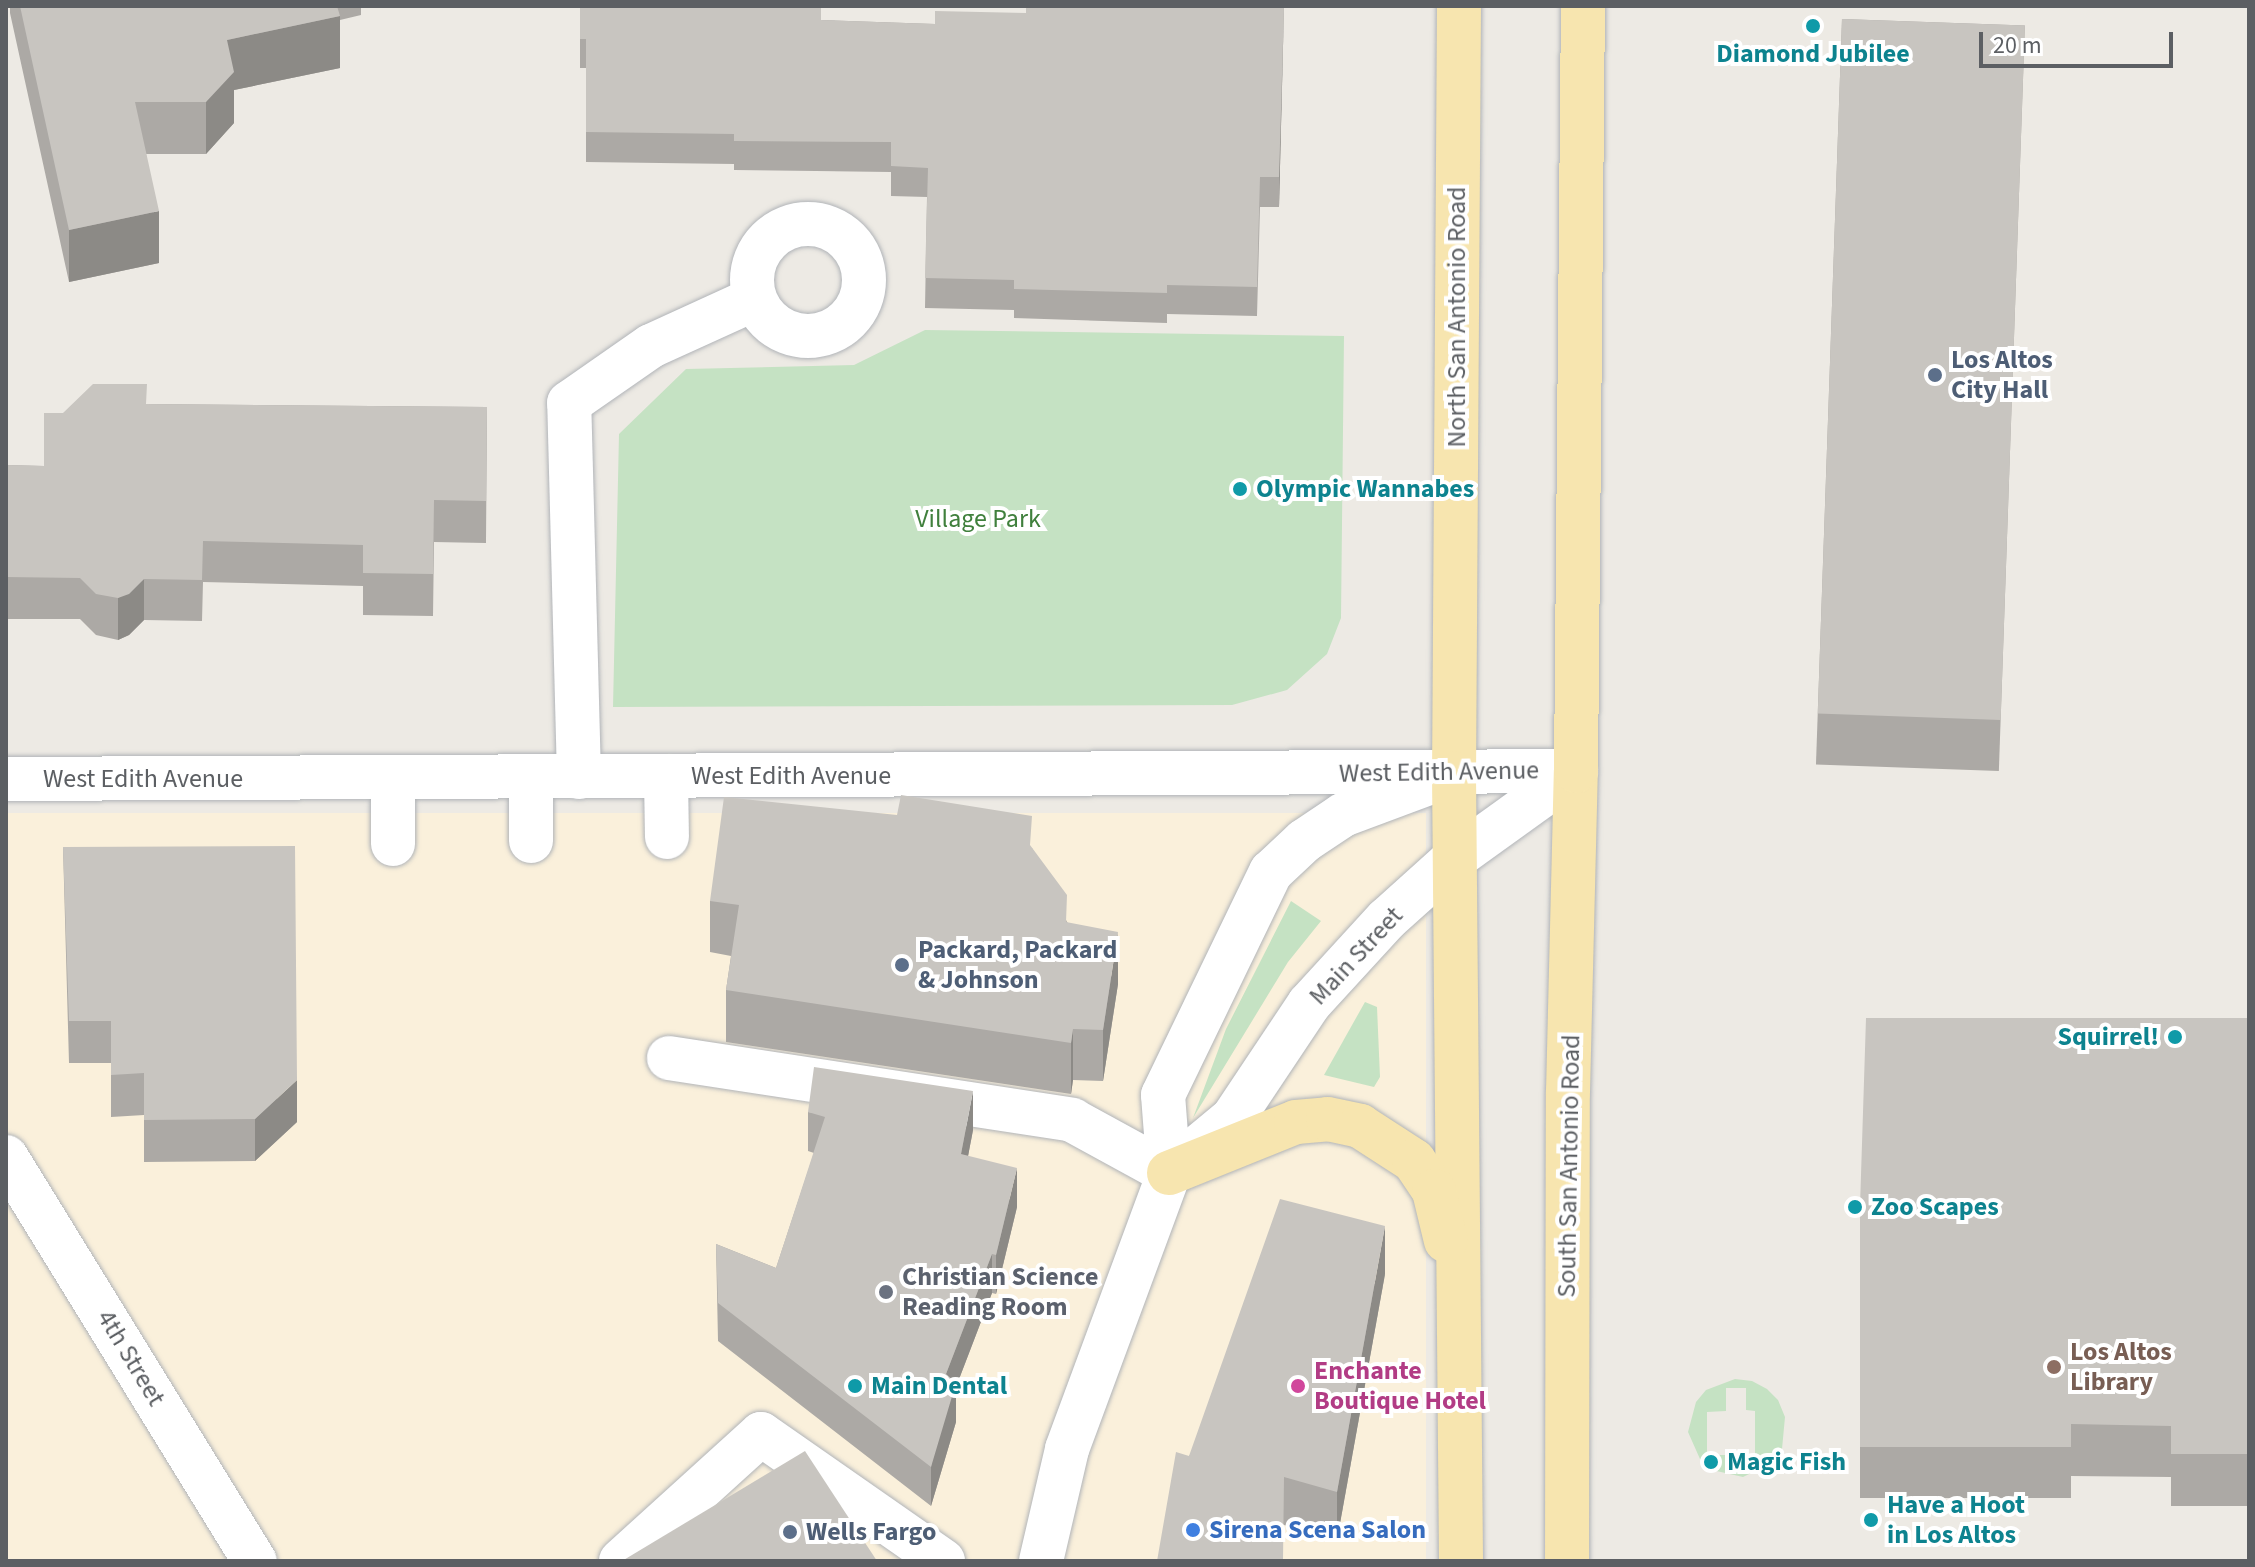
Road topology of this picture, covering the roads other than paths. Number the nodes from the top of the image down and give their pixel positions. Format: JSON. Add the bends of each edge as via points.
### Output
{"nodes":[{"id":1,"x":1459,"y":6,"type":"edge"},
{"id":2,"x":1583,"y":6,"type":"edge"},
{"id":3,"x":754,"y":299,"type":"dead end"},
{"id":4,"x":1576,"y":771,"type":"junction"},
{"id":5,"x":1454,"y":773,"type":"junction"},
{"id":6,"x":666,"y":776,"type":"junction"},
{"id":7,"x":393,"y":777,"type":"junction"},
{"id":8,"x":531,"y":777,"type":"junction"},
{"id":9,"x":579,"y":777,"type":"junction"},
{"id":10,"x":6,"y":779,"type":"edge"},
{"id":11,"x":667,"y":837,"type":"dead end"},
{"id":12,"x":531,"y":841,"type":"dead end"},
{"id":13,"x":393,"y":844,"type":"dead end"},
{"id":14,"x":1455,"y":858,"type":"junction"},
{"id":15,"x":669,"y":1058,"type":"dead end"},
{"id":16,"x":6,"y":1157,"type":"edge"},
{"id":17,"x":1169,"y":1173,"type":"junction"},
{"id":18,"x":1461,"y":1298,"type":"junction"},
{"id":19,"x":255,"y":1561,"type":"edge"},
{"id":20,"x":621,"y":1561,"type":"edge"},
{"id":21,"x":943,"y":1561,"type":"edge"},
{"id":22,"x":1041,"y":1561,"type":"edge"},
{"id":23,"x":1461,"y":1561,"type":"edge"},
{"id":24,"x":1567,"y":1561,"type":"edge"}],
"edges":[{"from":1,"to":5,"type":"main road","name":"North San Antonio Road"},
{"from":2,"to":4,"type":"main road"},
{"from":3,"to":9,"type":"street","via":[[651,346],[569,403]]},
{"from":4,"to":5,"type":"street","name":"West Edith Avenue"},
{"from":4,"to":14,"type":"street","name":"Main Street"},
{"from":4,"to":24,"type":"main road","name":"South San Antonio Road","via":[[1568,1092]]},
{"from":5,"to":6,"type":"street","name":"West Edith Avenue"},
{"from":5,"to":14,"type":"main road"},
{"from":5,"to":17,"type":"street","name":"Main Street","via":[[1343,815],[1271,872],[1163,1095]]},
{"from":6,"to":9,"type":"street","name":"West Edith Avenue"},
{"from":6,"to":11,"type":"street"},
{"from":7,"to":8,"type":"street","name":"West Edith Avenue"},
{"from":7,"to":10,"type":"street","name":"West Edith Avenue"},
{"from":7,"to":13,"type":"street"},
{"from":8,"to":9,"type":"street","name":"West Edith Avenue"},
{"from":8,"to":12,"type":"street"},
{"from":14,"to":17,"type":"street","name":"Main Street","via":[[1344,963],[1309,1004],[1233,1118]]},
{"from":14,"to":18,"type":"main road"},
{"from":15,"to":17,"type":"street","via":[[1072,1120]]},
{"from":16,"to":19,"type":"street","name":"4th Street"},
{"from":17,"to":18,"type":"main road","via":[[1296,1122],[1328,1119],[1360,1126],[1414,1161],[1434,1191]]},
{"from":17,"to":22,"type":"street","name":"Main Street","via":[[1067,1449]]},
{"from":18,"to":23,"type":"main road"},
{"from":20,"to":21,"type":"street","via":[[761,1434]]}]}
